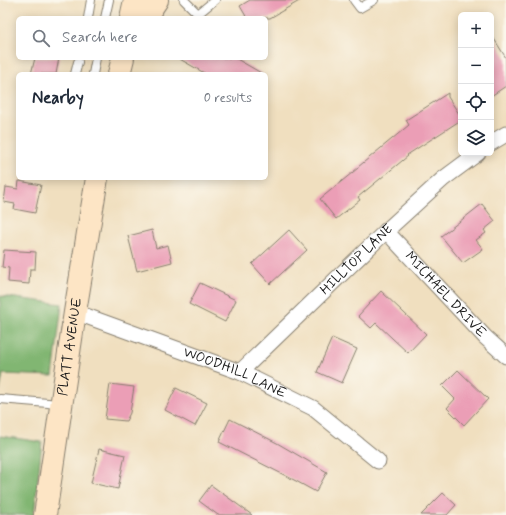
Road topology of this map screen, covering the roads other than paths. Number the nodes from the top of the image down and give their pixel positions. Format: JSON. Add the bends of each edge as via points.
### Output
{"nodes":[{"id":1,"x":92,"y":0,"type":"edge"},
{"id":2,"x":109,"y":0,"type":"edge"},
{"id":3,"x":158,"y":0,"type":"edge"},
{"id":4,"x":184,"y":0,"type":"edge"},
{"id":5,"x":215,"y":0,"type":"edge"},
{"id":6,"x":354,"y":0,"type":"edge"},
{"id":7,"x":374,"y":0,"type":"edge"},
{"id":8,"x":134,"y":8,"type":"edge"},
{"id":9,"x":88,"y":16,"type":"edge"},
{"id":10,"x":105,"y":16,"type":"edge"},
{"id":11,"x":96,"y":60,"type":"edge"},
{"id":12,"x":122,"y":60,"type":"edge"},
{"id":13,"x":78,"y":62,"type":"dead end"},
{"id":14,"x":76,"y":72,"type":"edge"},
{"id":15,"x":93,"y":72,"type":"edge"},
{"id":16,"x":120,"y":72,"type":"edge"},
{"id":17,"x":506,"y":134,"type":"edge"},
{"id":18,"x":494,"y":141,"type":"edge"},
{"id":19,"x":474,"y":156,"type":"edge"},
{"id":20,"x":96,"y":180,"type":"edge"},
{"id":21,"x":386,"y":231,"type":"junction"},
{"id":22,"x":75,"y":312,"type":"junction"},
{"id":23,"x":506,"y":356,"type":"edge"},
{"id":24,"x":240,"y":372,"type":"junction"},
{"id":25,"x":0,"y":399,"type":"edge"},
{"id":26,"x":62,"y":405,"type":"junction"},
{"id":27,"x":378,"y":461,"type":"dead end"},
{"id":28,"x":45,"y":515,"type":"edge"}],
"edges":[{"from":1,"to":9,"type":"lane"},
{"from":2,"to":10,"type":"lane"},
{"from":3,"to":8,"type":"main road"},
{"from":4,"to":5,"type":"lane","via":[[198,14]]},
{"from":6,"to":7,"type":"lane","via":[[360,8]]},
{"from":11,"to":15,"type":"lane"},
{"from":12,"to":16,"type":"main road"},
{"from":13,"to":14,"type":"lane"},
{"from":17,"to":18,"type":"street"},
{"from":19,"to":21,"type":"street","name":"HILLTOP LANE","via":[[442,179]]},
{"from":20,"to":22,"type":"main road","name":"PLATT AVENUE"},
{"from":21,"to":23,"type":"street","name":"MICHAEL DRIVE","via":[[484,337]]},
{"from":21,"to":24,"type":"street","name":"HILLTOP LANE"},
{"from":22,"to":24,"type":"street","name":"WOODHILL LANE"},
{"from":22,"to":26,"type":"main road","name":"PLATT AVENUE"},
{"from":24,"to":27,"type":"street","name":"WOODHILL LANE","via":[[313,408]]},
{"from":25,"to":26,"type":"lane"},
{"from":26,"to":28,"type":"main road","name":"PLATT AVENUE"}]}
